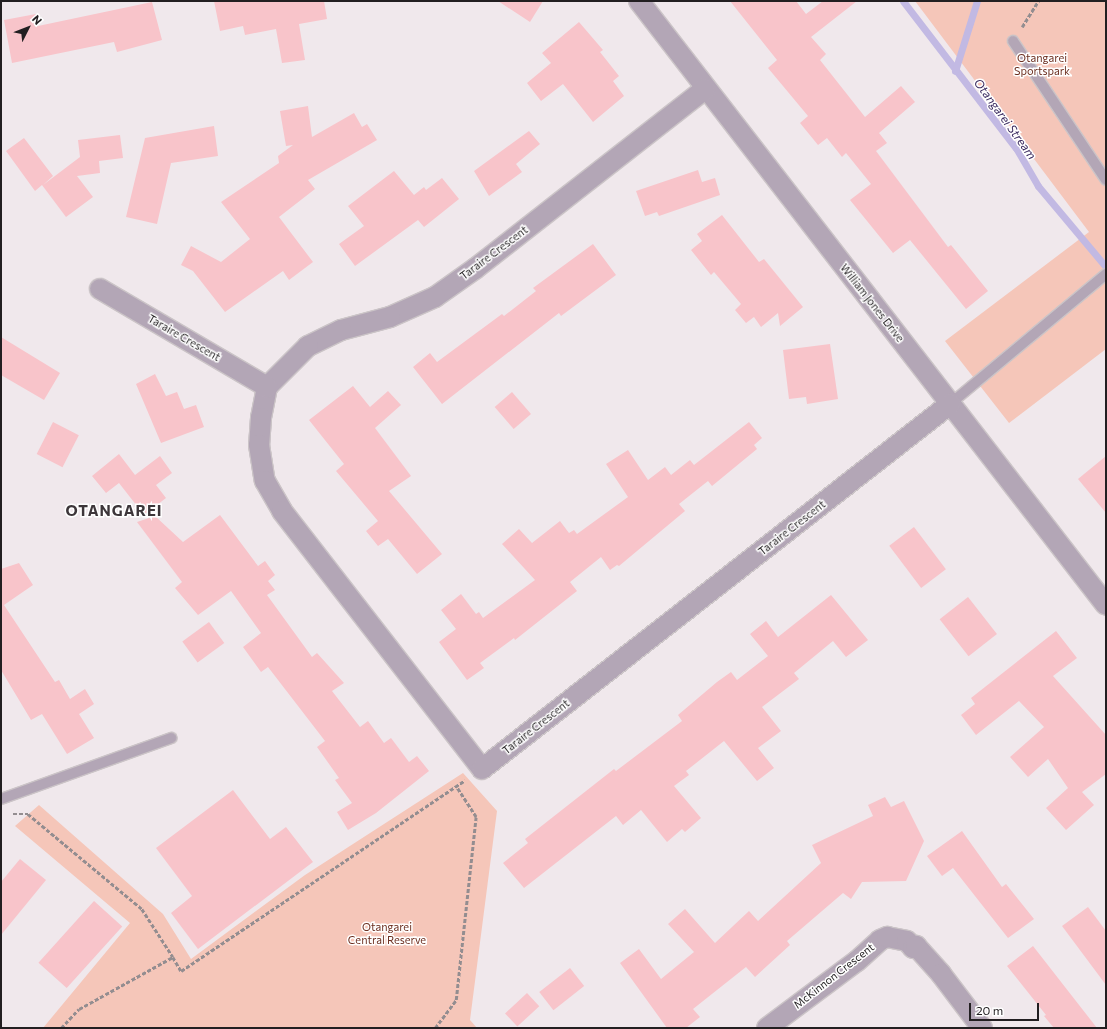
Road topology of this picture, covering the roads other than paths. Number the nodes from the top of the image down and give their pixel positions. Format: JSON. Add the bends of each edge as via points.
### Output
{"nodes":[{"id":1,"x":639,"y":1,"type":"edge"},
{"id":2,"x":1013,"y":41,"type":"road end"},
{"id":3,"x":706,"y":89,"type":"junction"},
{"id":4,"x":1106,"y":180,"type":"edge"},
{"id":5,"x":1106,"y":274,"type":"edge"},
{"id":6,"x":100,"y":289,"type":"dead end"},
{"id":7,"x":267,"y":387,"type":"junction"},
{"id":8,"x":950,"y":404,"type":"junction"},
{"id":9,"x":1106,"y":605,"type":"edge"},
{"id":10,"x":171,"y":738,"type":"dead end"},
{"id":11,"x":1,"y":799,"type":"edge"},
{"id":12,"x":767,"y":1028,"type":"edge"},
{"id":13,"x":982,"y":1028,"type":"edge"}],
"edges":[{"from":1,"to":3,"type":"street","name":"William Jones Drive"},
{"from":2,"to":4,"type":"lane"},
{"from":3,"to":7,"type":"street","name":"Taraire Crescent","via":[[435,297],[390,317],[341,330],[308,346]]},
{"from":3,"to":8,"type":"street","name":"William Jones Drive"},
{"from":5,"to":8,"type":"lane"},
{"from":6,"to":7,"type":"street","name":"Taraire Crescent"},
{"from":7,"to":8,"type":"street","name":"Taraire Crescent","via":[[259,445],[265,481],[282,511],[482,769]]},
{"from":8,"to":9,"type":"street","name":"William Jones Drive"},
{"from":10,"to":11,"type":"lane"},
{"from":12,"to":13,"type":"street","name":"McKinnon Crescent","via":[[887,937],[906,941],[913,948],[916,946]]}]}
